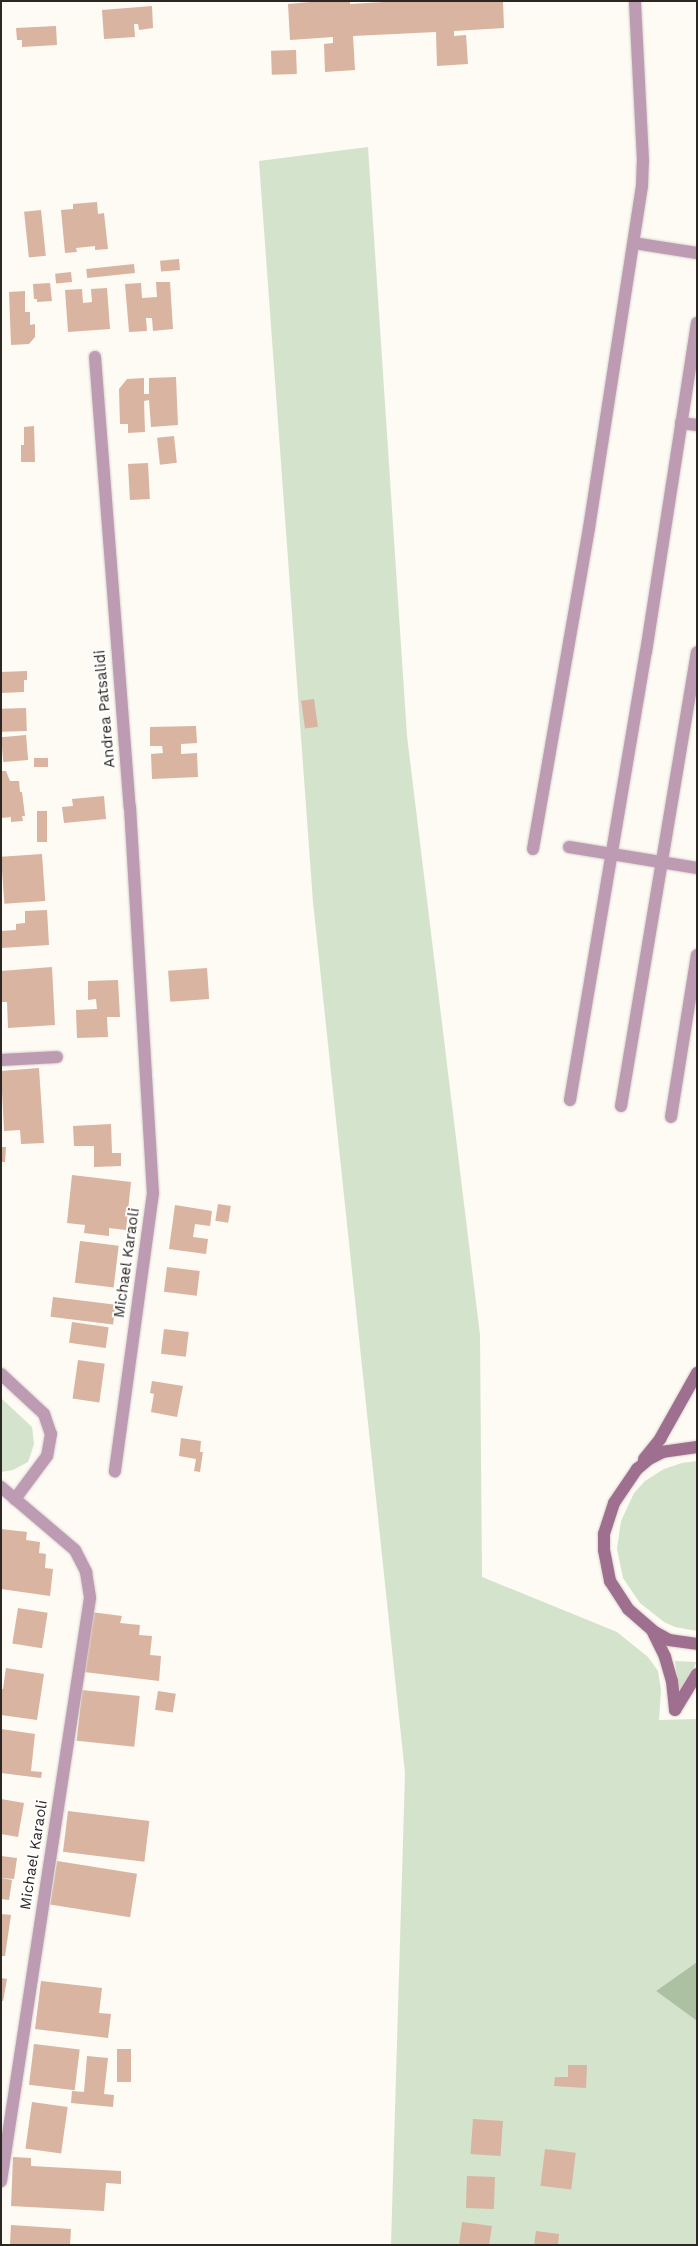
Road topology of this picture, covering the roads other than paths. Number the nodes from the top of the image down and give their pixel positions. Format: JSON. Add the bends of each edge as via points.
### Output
{"nodes":[{"id":1,"x":634,"y":1,"type":"edge"},
{"id":2,"x":634,"y":243,"type":"junction"},
{"id":3,"x":697,"y":253,"type":"edge"},
{"id":4,"x":697,"y":323,"type":"edge"},
{"id":5,"x":95,"y":357,"type":"dead end"},
{"id":6,"x":681,"y":423,"type":"junction"},
{"id":7,"x":697,"y":425,"type":"edge"},
{"id":8,"x":697,"y":652,"type":"edge"},
{"id":9,"x":569,"y":847,"type":"dead end"},
{"id":10,"x":533,"y":849,"type":"dead end"},
{"id":11,"x":610,"y":854,"type":"junction"},
{"id":12,"x":662,"y":862,"type":"junction"},
{"id":13,"x":697,"y":868,"type":"edge"},
{"id":14,"x":697,"y":954,"type":"edge"},
{"id":15,"x":57,"y":1057,"type":"dead end"},
{"id":16,"x":146,"y":1059,"type":"joint"},
{"id":17,"x":1,"y":1060,"type":"edge"},
{"id":18,"x":570,"y":1100,"type":"dead end"},
{"id":19,"x":621,"y":1106,"type":"dead end"},
{"id":20,"x":671,"y":1117,"type":"dead end"},
{"id":21,"x":697,"y":1373,"type":"edge"},
{"id":22,"x":1,"y":1374,"type":"edge"},
{"id":23,"x":697,"y":1447,"type":"edge"},
{"id":24,"x":637,"y":1469,"type":"junction"},
{"id":25,"x":115,"y":1471,"type":"dead end"},
{"id":26,"x":1,"y":1487,"type":"edge"},
{"id":27,"x":15,"y":1499,"type":"junction"},
{"id":28,"x":652,"y":1630,"type":"junction"},
{"id":29,"x":697,"y":1644,"type":"edge"},
{"id":30,"x":697,"y":1674,"type":"edge"},
{"id":31,"x":1,"y":2181,"type":"edge"}],
"edges":[{"from":1,"to":2,"type":"street","via":[[643,161]]},
{"from":2,"to":3,"type":"street"},
{"from":2,"to":10,"type":"street"},
{"from":4,"to":6,"type":"street"},
{"from":5,"to":16,"type":"street","name":"Andrea Patsalidi"},
{"from":6,"to":7,"type":"street"},
{"from":6,"to":11,"type":"street","via":[[646,652]]},
{"from":8,"to":12,"type":"street"},
{"from":9,"to":11,"type":"street"},
{"from":11,"to":12,"type":"street"},
{"from":11,"to":18,"type":"street"},
{"from":12,"to":13,"type":"street"},
{"from":12,"to":19,"type":"street"},
{"from":14,"to":20,"type":"street"},
{"from":15,"to":17,"type":"street"},
{"from":16,"to":25,"type":"street","name":"Michael Karaoli","via":[[152,1193]]},
{"from":21,"to":24,"type":"street","via":[[660,1439]]},
{"from":22,"to":27,"type":"street","via":[[44,1414],[51,1434],[47,1456]]},
{"from":23,"to":24,"type":"street","via":[[663,1452]]},
{"from":24,"to":28,"type":"street","via":[[614,1503],[604,1534],[604,1550],[608,1574],[618,1596],[628,1610]]},
{"from":26,"to":27,"type":"street","name":"Michael Karaoli"},
{"from":27,"to":31,"type":"street","name":"Michael Karaoli","via":[[75,1550],[90,1586],[90,1598]]},
{"from":28,"to":29,"type":"street","via":[[669,1640]]},
{"from":28,"to":30,"type":"street","via":[[666,1657],[675,1710]]}]}
